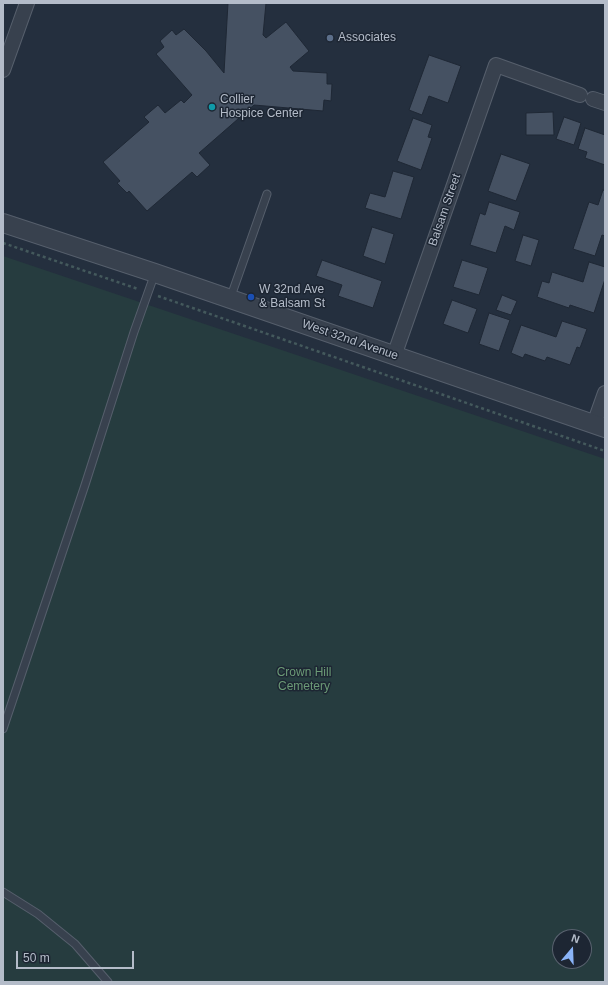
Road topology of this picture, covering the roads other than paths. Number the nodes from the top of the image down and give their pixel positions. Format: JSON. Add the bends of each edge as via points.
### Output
{"nodes":[{"id":1,"x":27,"y":3,"type":"edge"},
{"id":2,"x":3,"y":70,"type":"edge"},
{"id":3,"x":593,"y":99,"type":"edge"},
{"id":4,"x":267,"y":194,"type":"dead end"},
{"id":5,"x":3,"y":223,"type":"edge"},
{"id":6,"x":155,"y":273,"type":"junction"},
{"id":7,"x":230,"y":300,"type":"junction"},
{"id":8,"x":394,"y":356,"type":"junction"},
{"id":9,"x":605,"y":393,"type":"edge"},
{"id":10,"x":600,"y":426,"type":"edge"},
{"id":11,"x":3,"y":728,"type":"edge"},
{"id":12,"x":3,"y":892,"type":"edge"},
{"id":13,"x":108,"y":982,"type":"edge"}],
"edges":[{"from":1,"to":2,"type":"street"},
{"from":3,"to":8,"type":"street","name":"Balsam Street","via":[[496,65]]},
{"from":4,"to":7,"type":"lane"},
{"from":5,"to":6,"type":"street","name":"West 32nd Avenue"},
{"from":6,"to":7,"type":"street","name":"West 32nd Avenue"},
{"from":6,"to":11,"type":"lane"},
{"from":7,"to":8,"type":"street","name":"West 32nd Avenue"},
{"from":8,"to":10,"type":"street","name":"West 32nd Avenue"},
{"from":9,"to":10,"type":"street"},
{"from":12,"to":13,"type":"lane","via":[[38,914],[75,944]]}]}
